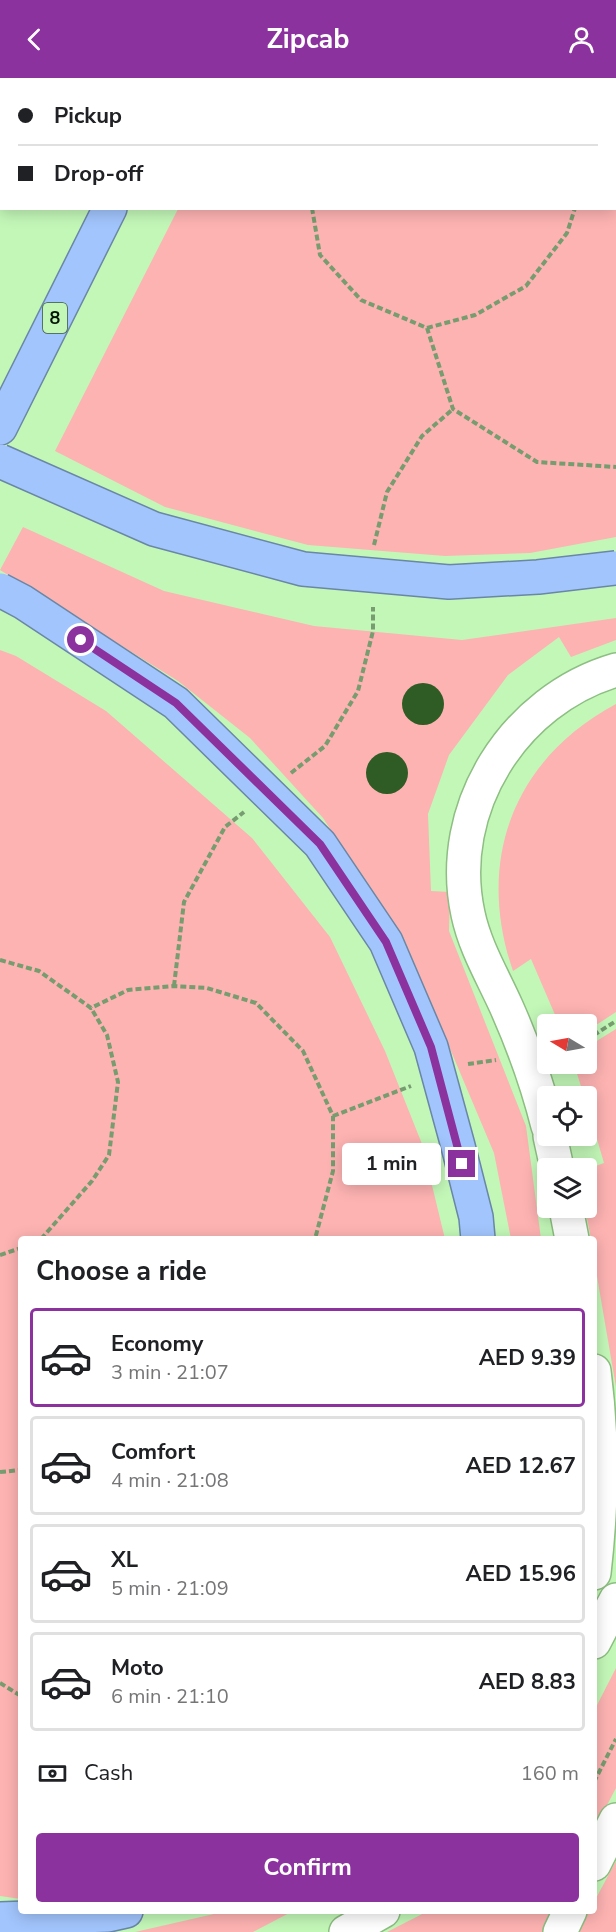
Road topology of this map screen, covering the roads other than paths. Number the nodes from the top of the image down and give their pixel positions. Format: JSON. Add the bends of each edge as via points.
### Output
{"nodes":[{"id":1,"x":109,"y":210,"type":"edge"},
{"id":2,"x":0,"y":428,"type":"edge"},
{"id":3,"x":0,"y":461,"type":"edge"},
{"id":4,"x":616,"y":568,"type":"edge"},
{"id":5,"x":0,"y":590,"type":"edge"},
{"id":6,"x":616,"y":670,"type":"edge"},
{"id":7,"x":537,"y":1093,"type":"edge"},
{"id":8,"x":568,"y":1218,"type":"edge"},
{"id":9,"x":478,"y":1236,"type":"edge"},
{"id":10,"x":571,"y":1236,"type":"edge"},
{"id":11,"x":597,"y":1395,"type":"edge"},
{"id":12,"x":609,"y":1493,"type":"edge"},
{"id":13,"x":597,"y":1557,"type":"edge"},
{"id":14,"x":616,"y":1600,"type":"edge"},
{"id":15,"x":597,"y":1636,"type":"edge"},
{"id":16,"x":616,"y":1820,"type":"edge"},
{"id":17,"x":597,"y":1858,"type":"edge"},
{"id":18,"x":112,"y":1914,"type":"edge"},
{"id":19,"x":378,"y":1914,"type":"edge"},
{"id":20,"x":569,"y":1914,"type":"edge"},
{"id":21,"x":0,"y":1919,"type":"edge"},
{"id":22,"x":346,"y":1932,"type":"edge"},
{"id":23,"x":560,"y":1932,"type":"edge"}],
"edges":[{"from":1,"to":2,"type":"highway","number":"8"},
{"from":3,"to":4,"type":"highway","bridge":true,"via":[[154,529],[303,569],[449,582]]},
{"from":5,"to":9,"type":"highway","bridge":true,"via":[[176,703],[320,844],[386,942],[431,1047]]},
{"from":6,"to":7,"type":"street","via":[[597,675],[560,695],[527,721],[501,753],[481,790],[468,830],[464,872],[468,913],[480,953],[515,1028]]},
{"from":8,"to":10,"type":"street"},
{"from":11,"to":12,"type":"street"},
{"from":12,"to":13,"type":"street"},
{"from":14,"to":15,"type":"street"},
{"from":16,"to":17,"type":"street"},
{"from":18,"to":21,"type":"highway"},
{"from":19,"to":22,"type":"street"},
{"from":20,"to":23,"type":"street"}]}
